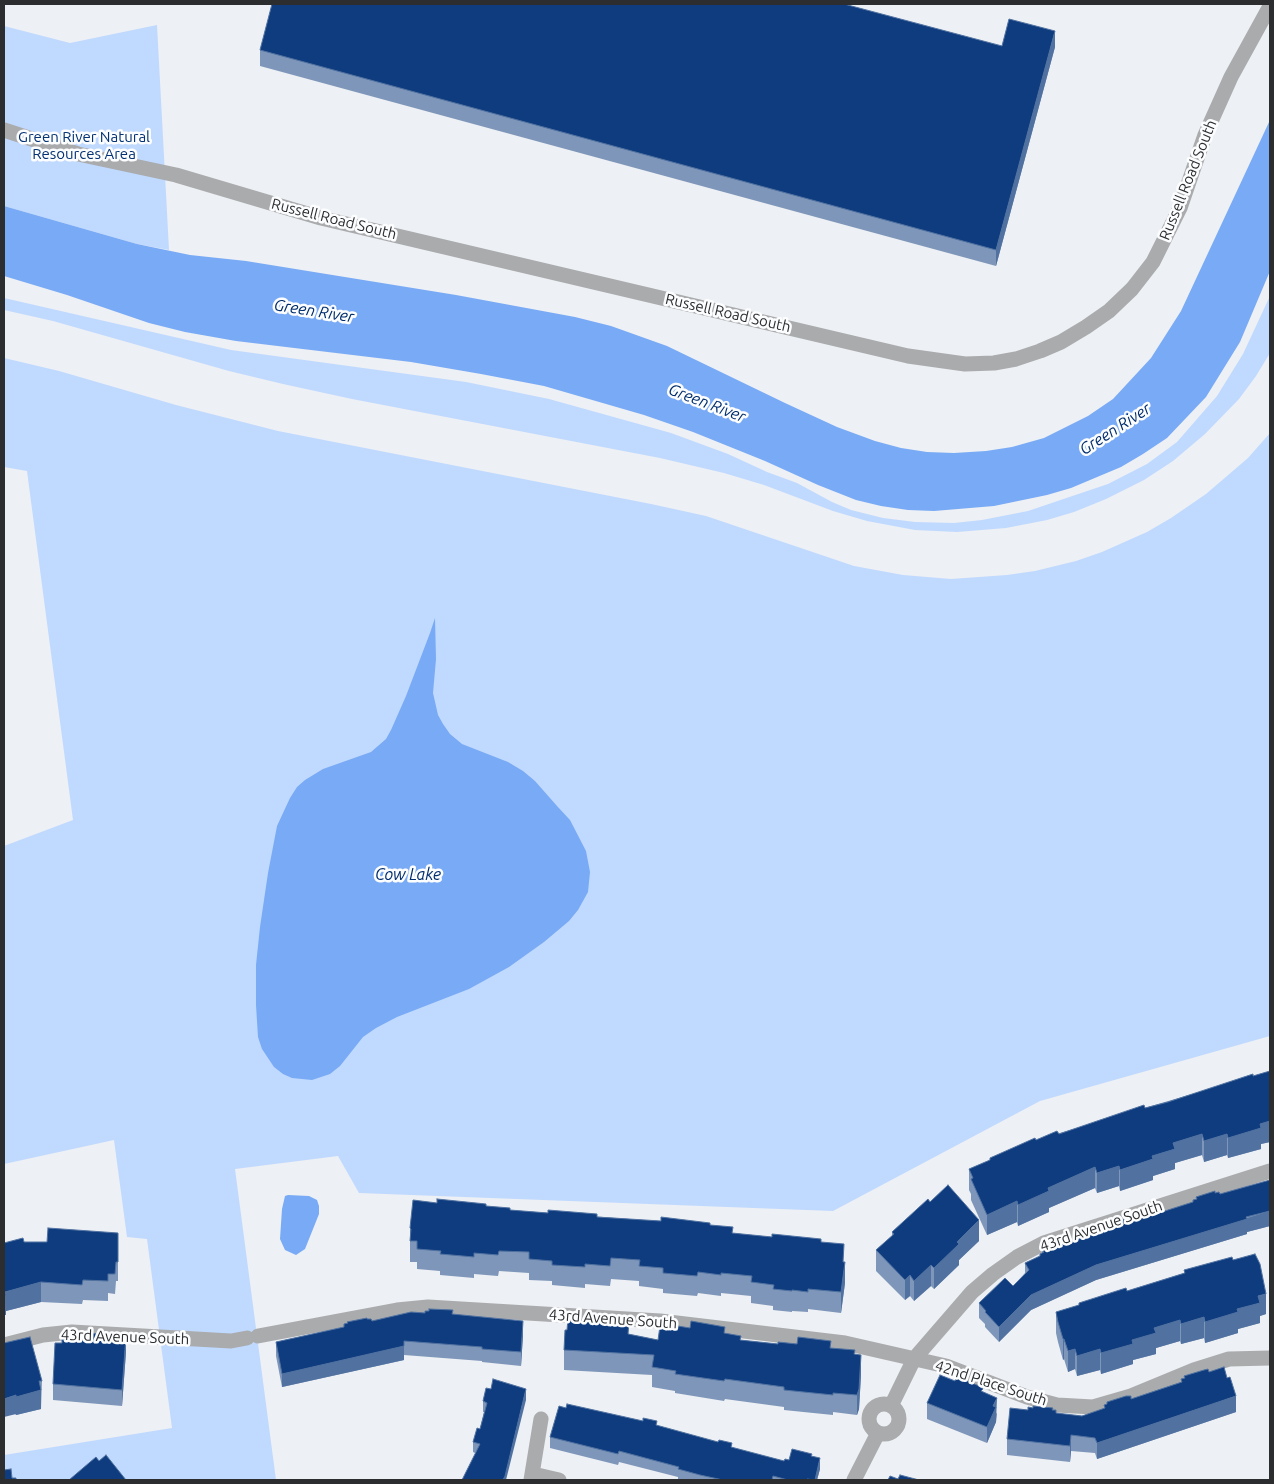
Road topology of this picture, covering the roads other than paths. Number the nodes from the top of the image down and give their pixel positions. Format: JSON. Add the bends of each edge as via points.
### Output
{"nodes":[{"id":1,"x":1270,"y":6,"type":"edge"},
{"id":2,"x":4,"y":130,"type":"edge"},
{"id":3,"x":1270,"y":1171,"type":"edge"},
{"id":4,"x":4,"y":1345,"type":"edge"},
{"id":5,"x":1270,"y":1358,"type":"edge"},
{"id":6,"x":914,"y":1359,"type":"junction"},
{"id":7,"x":891,"y":1406,"type":"junction"},
{"id":8,"x":541,"y":1419,"type":"dead end"},
{"id":9,"x":878,"y":1432,"type":"junction"},
{"id":10,"x":532,"y":1477,"type":"edge"},
{"id":11,"x":559,"y":1480,"type":"edge"},
{"id":12,"x":854,"y":1480,"type":"edge"}],
"edges":[{"from":1,"to":2,"type":"street","name":"Russell Road South","via":[[1230,77],[1205,135],[1180,208],[1153,262],[1126,295],[1086,327],[1040,352],[994,363],[965,364],[898,354],[321,218],[176,176],[78,154]]},
{"from":3,"to":6,"type":"street","name":"43rd Avenue South","via":[[1044,1243],[1026,1252],[972,1292]]},
{"from":4,"to":6,"type":"street","name":"43rd Avenue South","via":[[72,1332],[231,1340],[428,1307],[660,1321],[845,1343]]},
{"from":5,"to":6,"type":"street","name":"42nd Place South","via":[[1230,1359],[1093,1407],[1027,1397],[946,1366]]},
{"from":6,"to":7,"type":"street"},
{"from":7,"to":9,"type":"street","via":[[898,1414],[897,1426],[889,1433]]},
{"from":7,"to":9,"type":"street","via":[[880,1405],[871,1413],[870,1424]]},
{"from":8,"to":10,"type":"street"},
{"from":9,"to":12,"type":"street"},
{"from":10,"to":11,"type":"street"}]}
